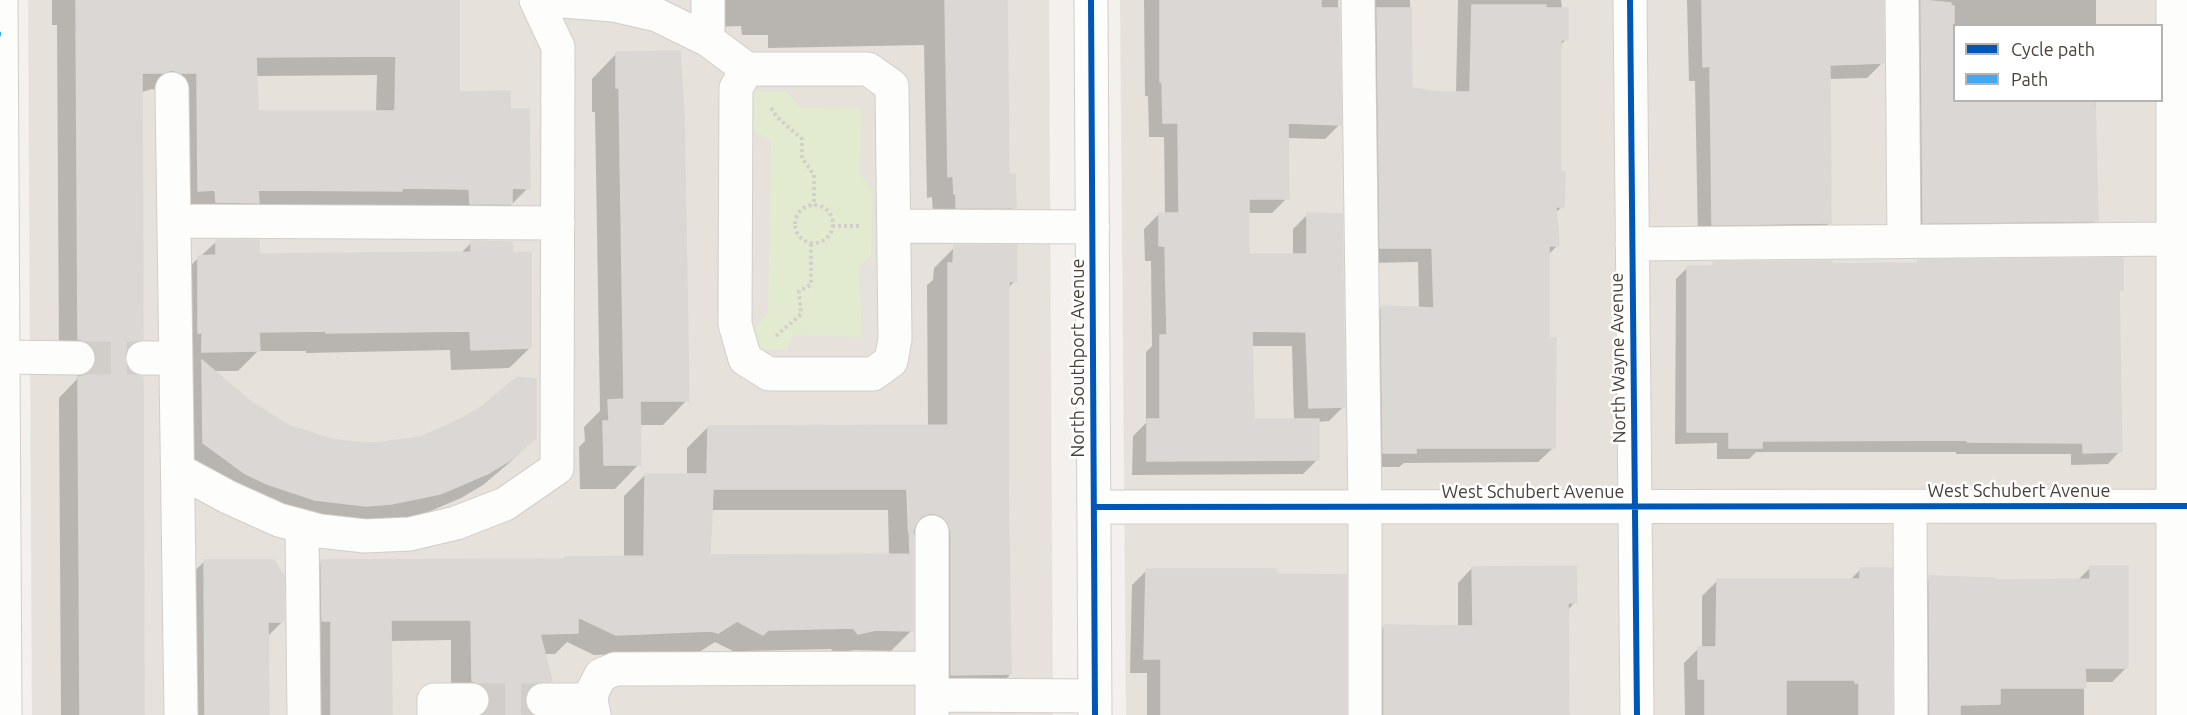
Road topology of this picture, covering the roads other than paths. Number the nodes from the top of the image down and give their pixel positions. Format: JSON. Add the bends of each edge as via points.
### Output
{"nodes":[{"id":1,"x":1,"y":0,"type":"edge"},
{"id":2,"x":536,"y":0,"type":"edge"},
{"id":3,"x":551,"y":0,"type":"edge"},
{"id":4,"x":708,"y":0,"type":"edge"},
{"id":5,"x":1091,"y":0,"type":"edge"},
{"id":6,"x":1358,"y":0,"type":"edge"},
{"id":7,"x":1630,"y":0,"type":"edge"},
{"id":8,"x":1902,"y":0,"type":"edge"},
{"id":9,"x":2173,"y":0,"type":"edge"},
{"id":10,"x":0,"y":34,"type":"edge"},
{"id":11,"x":708,"y":40,"type":"junction"},
{"id":12,"x":747,"y":69,"type":"junction"},
{"id":13,"x":172,"y":89,"type":"dead end"},
{"id":14,"x":174,"y":221,"type":"junction"},
{"id":15,"x":558,"y":223,"type":"junction"},
{"id":16,"x":894,"y":226,"type":"junction"},
{"id":17,"x":1093,"y":227,"type":"junction"},
{"id":18,"x":2173,"y":240,"type":"junction"},
{"id":19,"x":1904,"y":241,"type":"junction"},
{"id":20,"x":1632,"y":244,"type":"junction"},
{"id":21,"x":3,"y":357,"type":"junction"},
{"id":22,"x":78,"y":358,"type":"tunnel mouth"},
{"id":23,"x":143,"y":358,"type":"tunnel mouth"},
{"id":24,"x":176,"y":358,"type":"junction"},
{"id":25,"x":178,"y":470,"type":"junction"},
{"id":26,"x":2180,"y":506,"type":"edge"},
{"id":27,"x":1094,"y":507,"type":"junction"},
{"id":28,"x":1365,"y":507,"type":"junction"},
{"id":29,"x":1635,"y":507,"type":"junction"},
{"id":30,"x":1910,"y":507,"type":"junction"},
{"id":31,"x":302,"y":527,"type":"junction"},
{"id":32,"x":932,"y":532,"type":"dead end"},
{"id":33,"x":932,"y":692,"type":"edge"},
{"id":34,"x":472,"y":700,"type":"tunnel mouth"},
{"id":35,"x":543,"y":700,"type":"tunnel mouth"},
{"id":36,"x":1095,"y":706,"type":"edge"},
{"id":37,"x":592,"y":707,"type":"edge"},
{"id":38,"x":5,"y":715,"type":"edge"},
{"id":39,"x":181,"y":715,"type":"edge"},
{"id":40,"x":304,"y":715,"type":"edge"},
{"id":41,"x":434,"y":715,"type":"edge"},
{"id":42,"x":1365,"y":715,"type":"edge"},
{"id":43,"x":1637,"y":715,"type":"edge"},
{"id":44,"x":1911,"y":715,"type":"edge"},
{"id":45,"x":2173,"y":715,"type":"edge"}],
"edges":[{"from":1,"to":10,"type":"street"},
{"from":2,"to":15,"type":"street","via":[[558,46]]},
{"from":3,"to":11,"type":"street","via":[[613,5],[657,15]]},
{"from":4,"to":11,"type":"street"},
{"from":5,"to":17,"type":"street","name":"North Southport Avenue"},
{"from":6,"to":28,"type":"street"},
{"from":7,"to":20,"type":"street","name":"North Wayne Avenue"},
{"from":8,"to":19,"type":"street"},
{"from":9,"to":18,"type":"street"},
{"from":10,"to":21,"type":"street"},
{"from":11,"to":12,"type":"street"},
{"from":12,"to":16,"type":"street","via":[[868,69],[892,86]]},
{"from":12,"to":16,"type":"street","via":[[736,87],[735,324],[745,360],[769,374],[873,374],[891,361],[896,339]]},
{"from":13,"to":14,"type":"street"},
{"from":14,"to":15,"type":"street"},
{"from":14,"to":24,"type":"street"},
{"from":15,"to":31,"type":"street","via":[[557,468],[505,504],[456,523],[410,534],[365,536]]},
{"from":16,"to":17,"type":"street"},
{"from":17,"to":27,"type":"street","name":"North Southport Avenue"},
{"from":18,"to":19,"type":"street"},
{"from":18,"to":26,"type":"street"},
{"from":19,"to":20,"type":"street"},
{"from":20,"to":29,"type":"street","name":"North Wayne Avenue"},
{"from":21,"to":22,"type":"street"},
{"from":21,"to":38,"type":"street"},
{"from":23,"to":24,"type":"street"},
{"from":24,"to":25,"type":"street"},
{"from":25,"to":31,"type":"street","via":[[259,511]]},
{"from":25,"to":39,"type":"street"},
{"from":26,"to":30,"type":"street","name":"West Schubert Avenue"},
{"from":26,"to":45,"type":"street"},
{"from":27,"to":28,"type":"street","name":"West Schubert Avenue"},
{"from":27,"to":36,"type":"street","name":"North Southport Avenue"},
{"from":28,"to":29,"type":"street","name":"West Schubert Avenue"},
{"from":28,"to":42,"type":"street"},
{"from":29,"to":30,"type":"street","name":"West Schubert Avenue"},
{"from":29,"to":43,"type":"street","name":"North Wayne Avenue"},
{"from":30,"to":44,"type":"street"},
{"from":31,"to":40,"type":"street"},
{"from":32,"to":33,"type":"street"},
{"from":33,"to":36,"type":"street"},
{"from":33,"to":37,"type":"street","via":[[615,669],[601,675],[593,690]]},
{"from":34,"to":41,"type":"street","via":[[434,700]]},
{"from":35,"to":37,"type":"street"}]}
